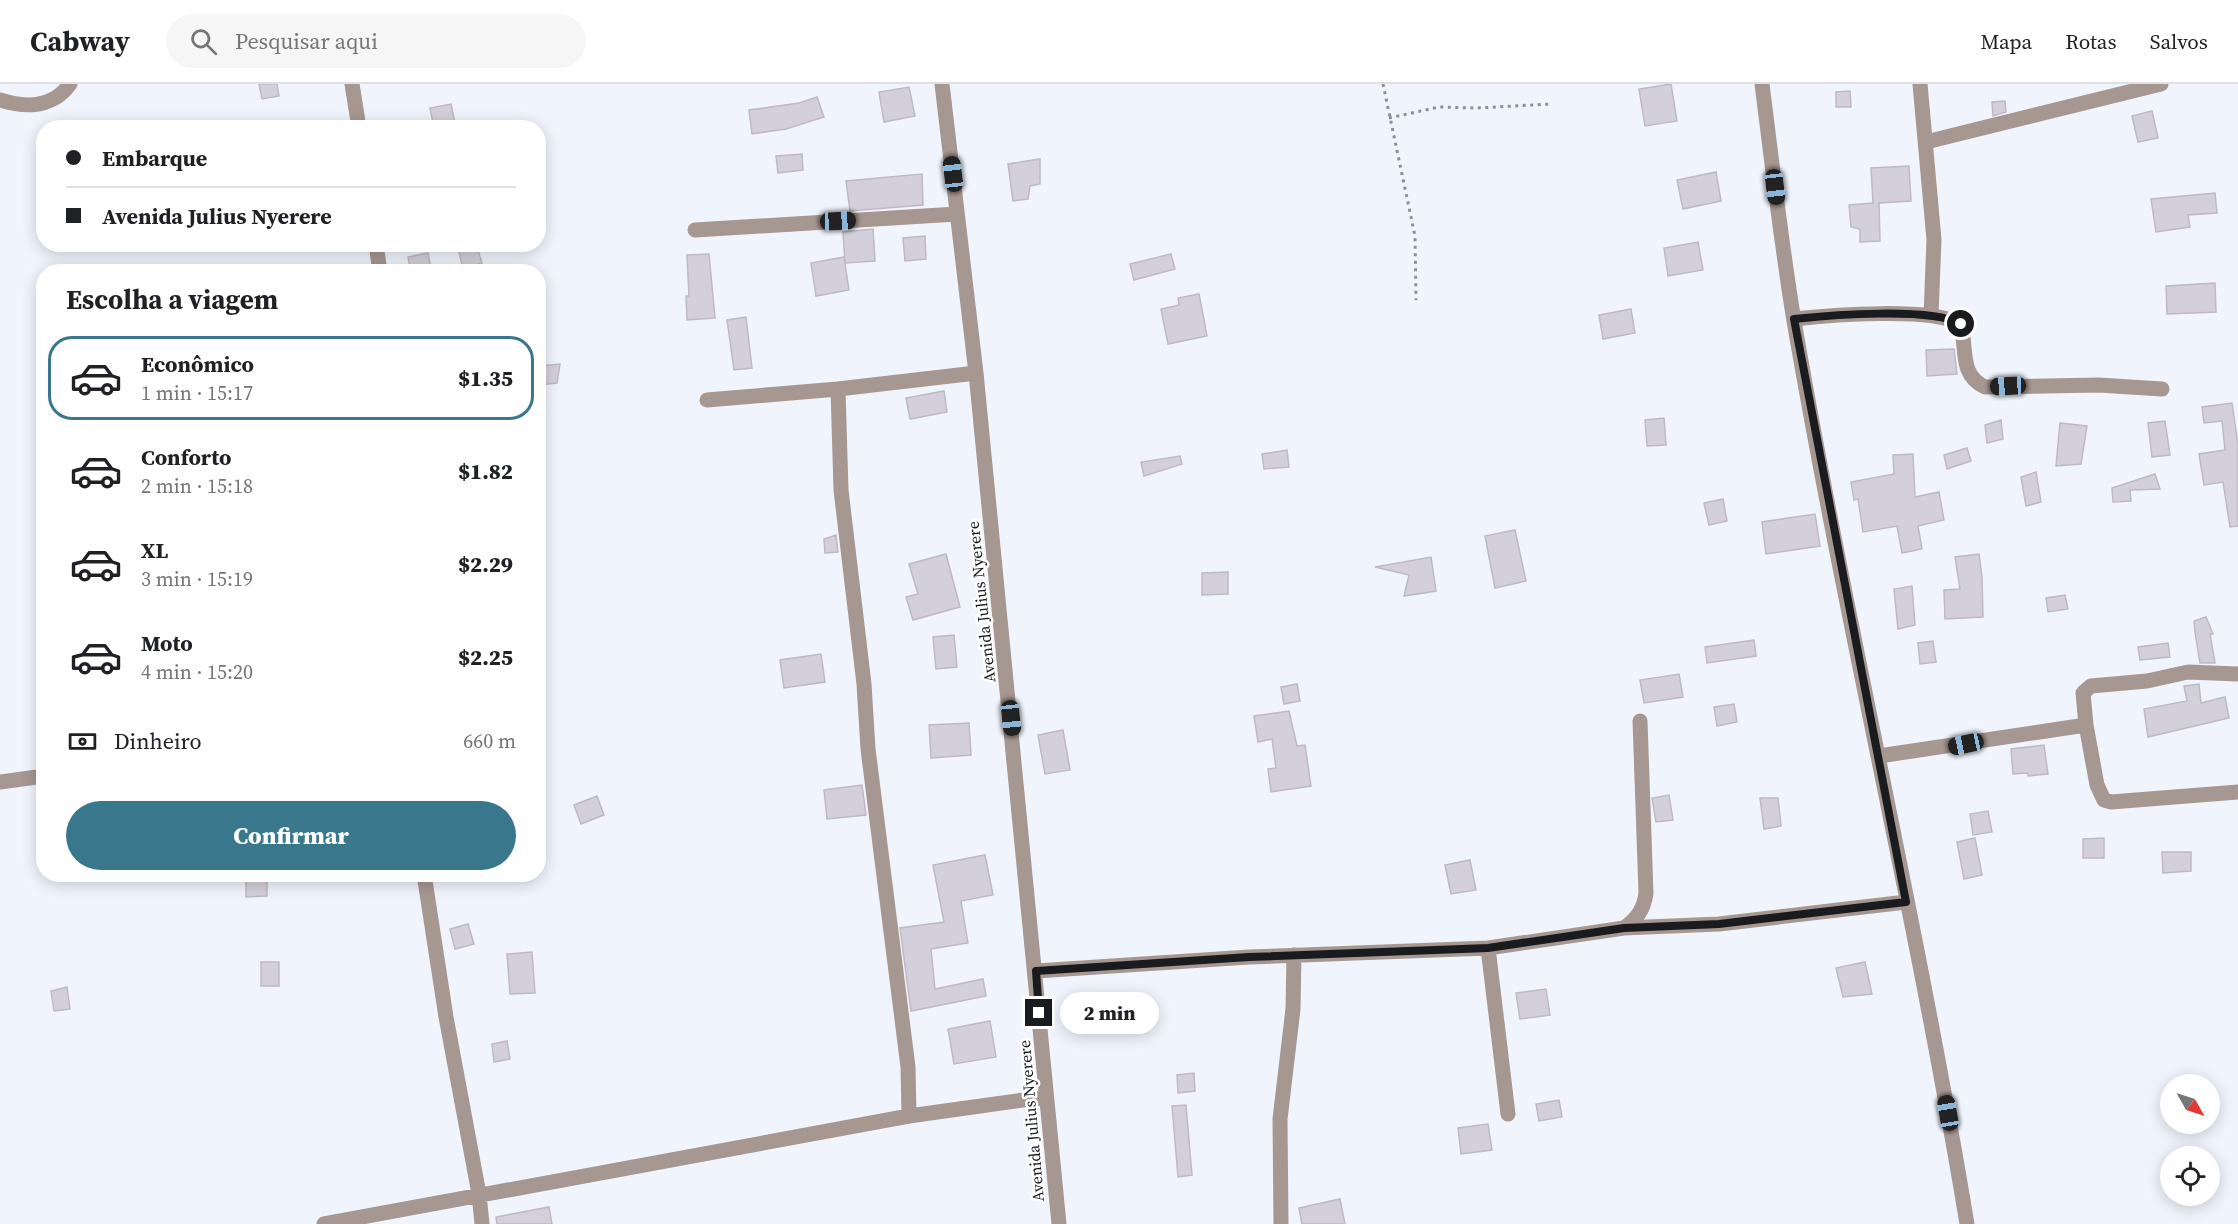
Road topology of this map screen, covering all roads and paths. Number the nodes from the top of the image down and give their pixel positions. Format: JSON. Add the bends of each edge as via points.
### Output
{"nodes":[{"id":1,"x":70,"y":84,"type":"edge"},
{"id":2,"x":352,"y":84,"type":"edge"},
{"id":3,"x":942,"y":84,"type":"edge"},
{"id":4,"x":1383,"y":84,"type":"edge"},
{"id":5,"x":1762,"y":84,"type":"edge"},
{"id":6,"x":1920,"y":84,"type":"edge"},
{"id":7,"x":2161,"y":84,"type":"edge"},
{"id":8,"x":0,"y":100,"type":"edge"},
{"id":9,"x":1551,"y":104,"type":"dead end"},
{"id":10,"x":1389,"y":118,"type":"junction"},
{"id":11,"x":358,"y":120,"type":"edge"},
{"id":12,"x":1926,"y":142,"type":"junction"},
{"id":13,"x":957,"y":214,"type":"junction"},
{"id":14,"x":695,"y":230,"type":"dead end"},
{"id":15,"x":1416,"y":300,"type":"dead end"},
{"id":16,"x":1931,"y":315,"type":"junction"},
{"id":17,"x":1794,"y":319,"type":"junction"},
{"id":18,"x":976,"y":373,"type":"junction"},
{"id":19,"x":2162,"y":389,"type":"dead end"},
{"id":20,"x":838,"y":390,"type":"junction"},
{"id":21,"x":707,"y":400,"type":"dead end"},
{"id":22,"x":2238,"y":674,"type":"edge"},
{"id":23,"x":1640,"y":721,"type":"dead end"},
{"id":24,"x":2086,"y":725,"type":"junction"},
{"id":25,"x":1880,"y":756,"type":"junction"},
{"id":26,"x":36,"y":777,"type":"edge"},
{"id":27,"x":0,"y":782,"type":"edge"},
{"id":28,"x":2238,"y":792,"type":"edge"},
{"id":29,"x":425,"y":882,"type":"edge"},
{"id":30,"x":1906,"y":902,"type":"junction"},
{"id":31,"x":1624,"y":928,"type":"junction"},
{"id":32,"x":1488,"y":948,"type":"junction"},
{"id":33,"x":1294,"y":955,"type":"junction"},
{"id":34,"x":1036,"y":971,"type":"junction"},
{"id":35,"x":1045,"y":1097,"type":"junction"},
{"id":36,"x":1508,"y":1114,"type":"dead end"},
{"id":37,"x":909,"y":1116,"type":"junction"},
{"id":38,"x":479,"y":1194,"type":"junction"},
{"id":39,"x":324,"y":1224,"type":"edge"},
{"id":40,"x":482,"y":1224,"type":"edge"},
{"id":41,"x":1059,"y":1224,"type":"edge"},
{"id":42,"x":1281,"y":1224,"type":"edge"},
{"id":43,"x":1967,"y":1224,"type":"edge"}],
"edges":[{"from":1,"to":8,"type":"street","via":[[44,103],[29,106]]},
{"from":2,"to":11,"type":"street"},
{"from":3,"to":13,"type":"street","name":"Avenida Julius Nyerere"},
{"from":4,"to":10,"type":"path"},
{"from":5,"to":17,"type":"street"},
{"from":6,"to":12,"type":"street"},
{"from":7,"to":12,"type":"street"},
{"from":9,"to":10,"type":"path","via":[[1439,107]]},
{"from":10,"to":15,"type":"path","via":[[1415,236]]},
{"from":12,"to":16,"type":"street","via":[[1934,240]]},
{"from":13,"to":14,"type":"street"},
{"from":13,"to":18,"type":"street","name":"Avenida Julius Nyerere"},
{"from":16,"to":17,"type":"street"},
{"from":16,"to":19,"type":"street","via":[[1961,324],[1967,372],[1973,381],[1985,387],[2098,385]]},
{"from":17,"to":25,"type":"street","via":[[1852,633]]},
{"from":18,"to":20,"type":"street"},
{"from":18,"to":34,"type":"street","name":"Avenida Julius Nyerere"},
{"from":20,"to":21,"type":"street"},
{"from":20,"to":37,"type":"street","via":[[841,490],[868,749],[908,1067]]},
{"from":22,"to":24,"type":"street","via":[[2188,672],[2147,681],[2091,686],[2083,693]]},
{"from":23,"to":31,"type":"street","via":[[1646,893],[1639,915]]},
{"from":24,"to":25,"type":"street"},
{"from":24,"to":28,"type":"street","via":[[2097,785],[2104,800]]},
{"from":25,"to":30,"type":"street"},
{"from":26,"to":27,"type":"street"},
{"from":29,"to":38,"type":"street"},
{"from":30,"to":31,"type":"street","via":[[1719,924]]},
{"from":30,"to":43,"type":"street","via":[[1943,1080]]},
{"from":31,"to":32,"type":"street"},
{"from":32,"to":33,"type":"street"},
{"from":32,"to":36,"type":"street"},
{"from":33,"to":34,"type":"street"},
{"from":33,"to":42,"type":"street","via":[[1293,1009],[1280,1119]]},
{"from":34,"to":35,"type":"street","name":"Avenida Julius Nyerere"},
{"from":35,"to":37,"type":"street"},
{"from":35,"to":41,"type":"street","name":"Avenida Julius Nyerere"},
{"from":37,"to":38,"type":"street"},
{"from":38,"to":39,"type":"street"},
{"from":38,"to":40,"type":"street"}]}
